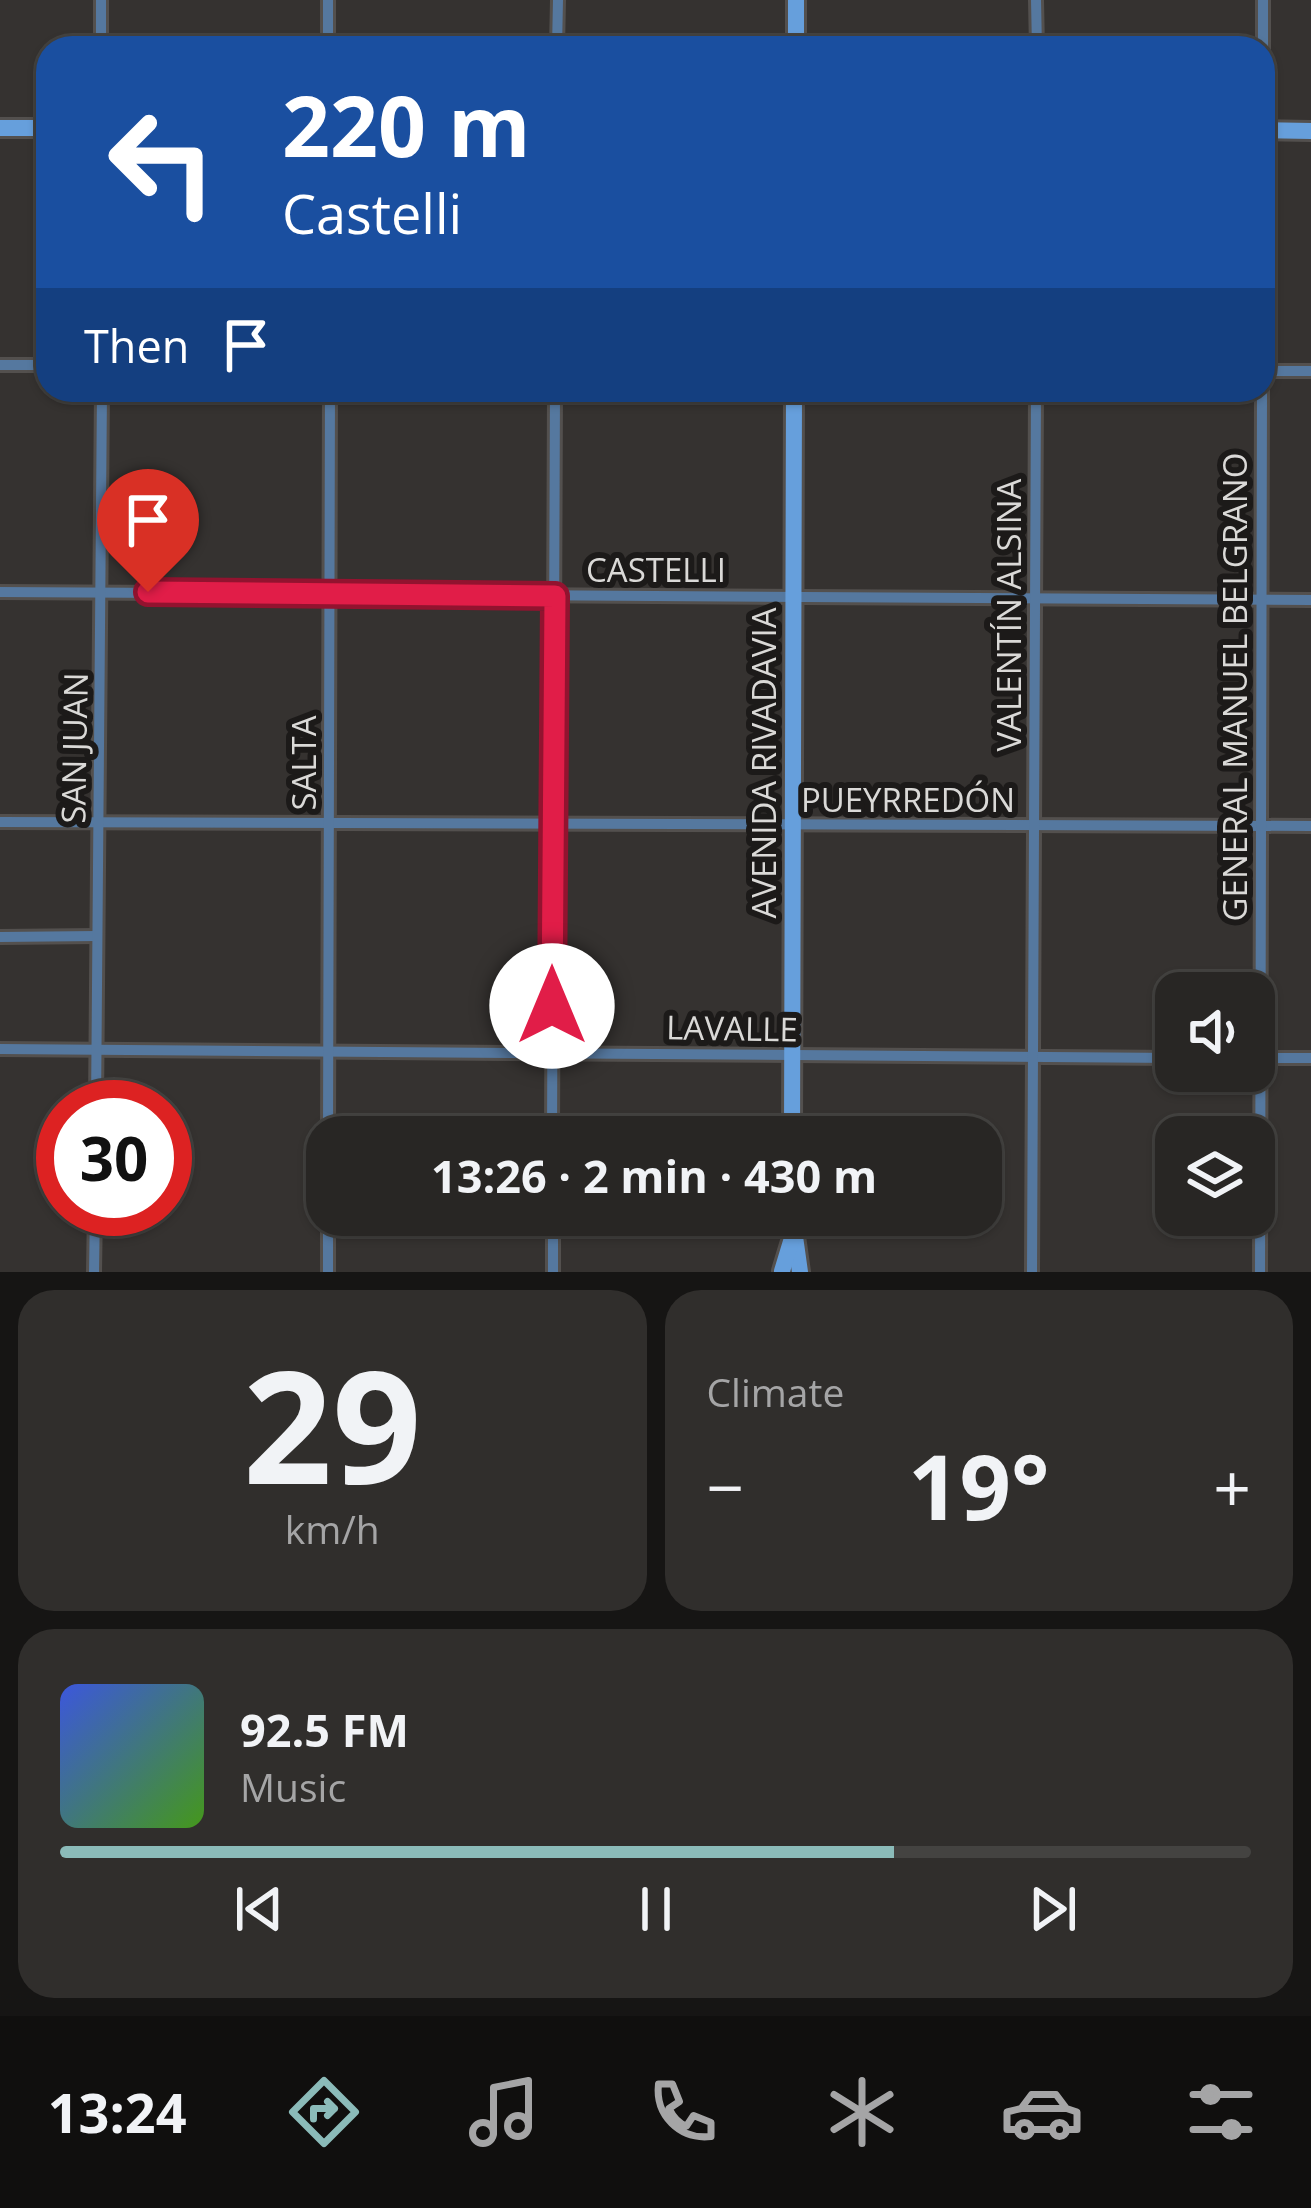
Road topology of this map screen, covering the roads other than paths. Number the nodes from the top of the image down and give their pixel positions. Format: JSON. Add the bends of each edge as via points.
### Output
{"nodes":[{"id":1,"x":101,"y":0,"type":"edge"},
{"id":2,"x":328,"y":0,"type":"edge"},
{"id":3,"x":558,"y":0,"type":"edge"},
{"id":4,"x":796,"y":0,"type":"edge"},
{"id":5,"x":1036,"y":0,"type":"edge"},
{"id":6,"x":1263,"y":0,"type":"edge"},
{"id":7,"x":101,"y":36,"type":"edge"},
{"id":8,"x":328,"y":36,"type":"edge"},
{"id":9,"x":557,"y":36,"type":"edge"},
{"id":10,"x":796,"y":36,"type":"edge"},
{"id":11,"x":1037,"y":36,"type":"edge"},
{"id":12,"x":1263,"y":36,"type":"edge"},
{"id":13,"x":0,"y":128,"type":"edge"},
{"id":14,"x":36,"y":128,"type":"edge"},
{"id":15,"x":1275,"y":130,"type":"edge"},
{"id":16,"x":1311,"y":131,"type":"edge"},
{"id":17,"x":36,"y":364,"type":"edge"},
{"id":18,"x":0,"y":365,"type":"edge"},
{"id":19,"x":1275,"y":371,"type":"edge"},
{"id":20,"x":1311,"y":371,"type":"edge"},
{"id":21,"x":103,"y":402,"type":"edge"},
{"id":22,"x":330,"y":402,"type":"edge"},
{"id":23,"x":554,"y":402,"type":"edge"},
{"id":24,"x":794,"y":402,"type":"edge"},
{"id":25,"x":1036,"y":402,"type":"edge"},
{"id":26,"x":1262,"y":402,"type":"edge"},
{"id":27,"x":0,"y":592,"type":"edge"},
{"id":28,"x":103,"y":592,"type":"junction"},
{"id":29,"x":330,"y":594,"type":"junction"},
{"id":30,"x":555,"y":596,"type":"junction"},
{"id":31,"x":793,"y":597,"type":"junction"},
{"id":32,"x":1035,"y":597,"type":"junction"},
{"id":33,"x":1261,"y":600,"type":"junction"},
{"id":34,"x":1311,"y":600,"type":"edge"},
{"id":35,"x":100,"y":819,"type":"junction"},
{"id":36,"x":330,"y":820,"type":"junction"},
{"id":37,"x":0,"y":822,"type":"edge"},
{"id":38,"x":553,"y":822,"type":"junction"},
{"id":39,"x":792,"y":826,"type":"junction"},
{"id":40,"x":1034,"y":826,"type":"junction"},
{"id":41,"x":1261,"y":826,"type":"junction"},
{"id":42,"x":1311,"y":826,"type":"edge"},
{"id":43,"x":97,"y":936,"type":"junction"},
{"id":44,"x":0,"y":937,"type":"edge"},
{"id":45,"x":1258,"y":972,"type":"edge"},
{"id":46,"x":0,"y":1049,"type":"edge"},
{"id":47,"x":96,"y":1049,"type":"junction"},
{"id":48,"x":328,"y":1050,"type":"junction"},
{"id":49,"x":552,"y":1052,"type":"junction"},
{"id":50,"x":792,"y":1057,"type":"junction"},
{"id":51,"x":1033,"y":1058,"type":"junction"},
{"id":52,"x":1155,"y":1058,"type":"edge"},
{"id":53,"x":1275,"y":1058,"type":"edge"},
{"id":54,"x":1311,"y":1058,"type":"edge"},
{"id":55,"x":95,"y":1080,"type":"edge"},
{"id":56,"x":1257,"y":1092,"type":"edge"},
{"id":57,"x":328,"y":1116,"type":"edge"},
{"id":58,"x":552,"y":1116,"type":"edge"},
{"id":59,"x":792,"y":1116,"type":"edge"},
{"id":60,"x":94,"y":1236,"type":"edge"},
{"id":61,"x":328,"y":1236,"type":"edge"},
{"id":62,"x":553,"y":1236,"type":"edge"},
{"id":63,"x":792,"y":1237,"type":"joint"},
{"id":64,"x":94,"y":1272,"type":"edge"},
{"id":65,"x":328,"y":1272,"type":"edge"},
{"id":66,"x":553,"y":1272,"type":"edge"},
{"id":67,"x":782,"y":1272,"type":"edge"},
{"id":68,"x":800,"y":1272,"type":"edge"},
{"id":69,"x":1032,"y":1272,"type":"edge"},
{"id":70,"x":1260,"y":1272,"type":"edge"}],
"edges":[{"from":1,"to":7,"type":"street"},
{"from":2,"to":8,"type":"street"},
{"from":3,"to":9,"type":"street"},
{"from":4,"to":10,"type":"main road"},
{"from":5,"to":11,"type":"street"},
{"from":6,"to":12,"type":"street"},
{"from":13,"to":14,"type":"main road"},
{"from":15,"to":16,"type":"main road"},
{"from":17,"to":18,"type":"street"},
{"from":19,"to":20,"type":"street"},
{"from":21,"to":28,"type":"street","name":"SAN JUAN"},
{"from":22,"to":29,"type":"street","name":"SALTA"},
{"from":23,"to":30,"type":"street"},
{"from":24,"to":31,"type":"main road","name":"AVENIDA RIVADAVIA"},
{"from":25,"to":32,"type":"street","name":"VALENTÍN ALSINA"},
{"from":26,"to":33,"type":"street","name":"GENERAL MANUEL BELGRANO"},
{"from":27,"to":28,"type":"street","name":"CASTELLI"},
{"from":28,"to":29,"type":"street","name":"CASTELLI"},
{"from":28,"to":35,"type":"street","name":"SAN JUAN"},
{"from":29,"to":30,"type":"street","name":"CASTELLI"},
{"from":29,"to":36,"type":"street","name":"SALTA"},
{"from":30,"to":31,"type":"street","name":"CASTELLI"},
{"from":30,"to":38,"type":"street"},
{"from":31,"to":32,"type":"street","name":"CASTELLI"},
{"from":31,"to":39,"type":"main road","name":"AVENIDA RIVADAVIA"},
{"from":32,"to":33,"type":"street","name":"CASTELLI"},
{"from":32,"to":40,"type":"street","name":"VALENTÍN ALSINA"},
{"from":33,"to":34,"type":"street","name":"CASTELLI"},
{"from":33,"to":41,"type":"street","name":"GENERAL MANUEL BELGRANO"},
{"from":35,"to":36,"type":"street","name":"PUEYRREDÓN"},
{"from":35,"to":37,"type":"street","name":"PUEYRREDÓN"},
{"from":35,"to":43,"type":"street","name":"SAN JUAN"},
{"from":36,"to":38,"type":"street","name":"PUEYRREDÓN"},
{"from":36,"to":48,"type":"street","name":"SALTA"},
{"from":38,"to":39,"type":"street","name":"PUEYRREDÓN"},
{"from":38,"to":49,"type":"street"},
{"from":39,"to":40,"type":"street","name":"PUEYRREDÓN"},
{"from":39,"to":50,"type":"main road","name":"AVENIDA RIVADAVIA"},
{"from":40,"to":41,"type":"street","name":"PUEYRREDÓN"},
{"from":40,"to":51,"type":"street","name":"VALENTÍN ALSINA"},
{"from":41,"to":42,"type":"street","name":"PUEYRREDÓN"},
{"from":41,"to":45,"type":"street","name":"GENERAL MANUEL BELGRANO"},
{"from":43,"to":44,"type":"street"},
{"from":43,"to":47,"type":"street","name":"SAN JUAN"},
{"from":46,"to":47,"type":"street","name":"LAVALLE"},
{"from":47,"to":48,"type":"street","name":"LAVALLE"},
{"from":47,"to":55,"type":"street","name":"SAN JUAN"},
{"from":48,"to":49,"type":"street","name":"LAVALLE"},
{"from":48,"to":57,"type":"street","name":"SALTA"},
{"from":49,"to":50,"type":"street","name":"LAVALLE"},
{"from":49,"to":58,"type":"street"},
{"from":50,"to":51,"type":"street","name":"LAVALLE"},
{"from":50,"to":59,"type":"main road","name":"AVENIDA RIVADAVIA"},
{"from":51,"to":52,"type":"street","name":"LAVALLE"},
{"from":51,"to":69,"type":"street","name":"VALENTÍN ALSINA"},
{"from":53,"to":54,"type":"street"},
{"from":56,"to":70,"type":"street","name":"GENERAL MANUEL BELGRANO"},
{"from":60,"to":64,"type":"street"},
{"from":61,"to":65,"type":"street"},
{"from":62,"to":66,"type":"street"},
{"from":63,"to":67,"type":"main road"},
{"from":63,"to":68,"type":"main road"},
{"from":67,"to":68,"type":"main road"}]}
